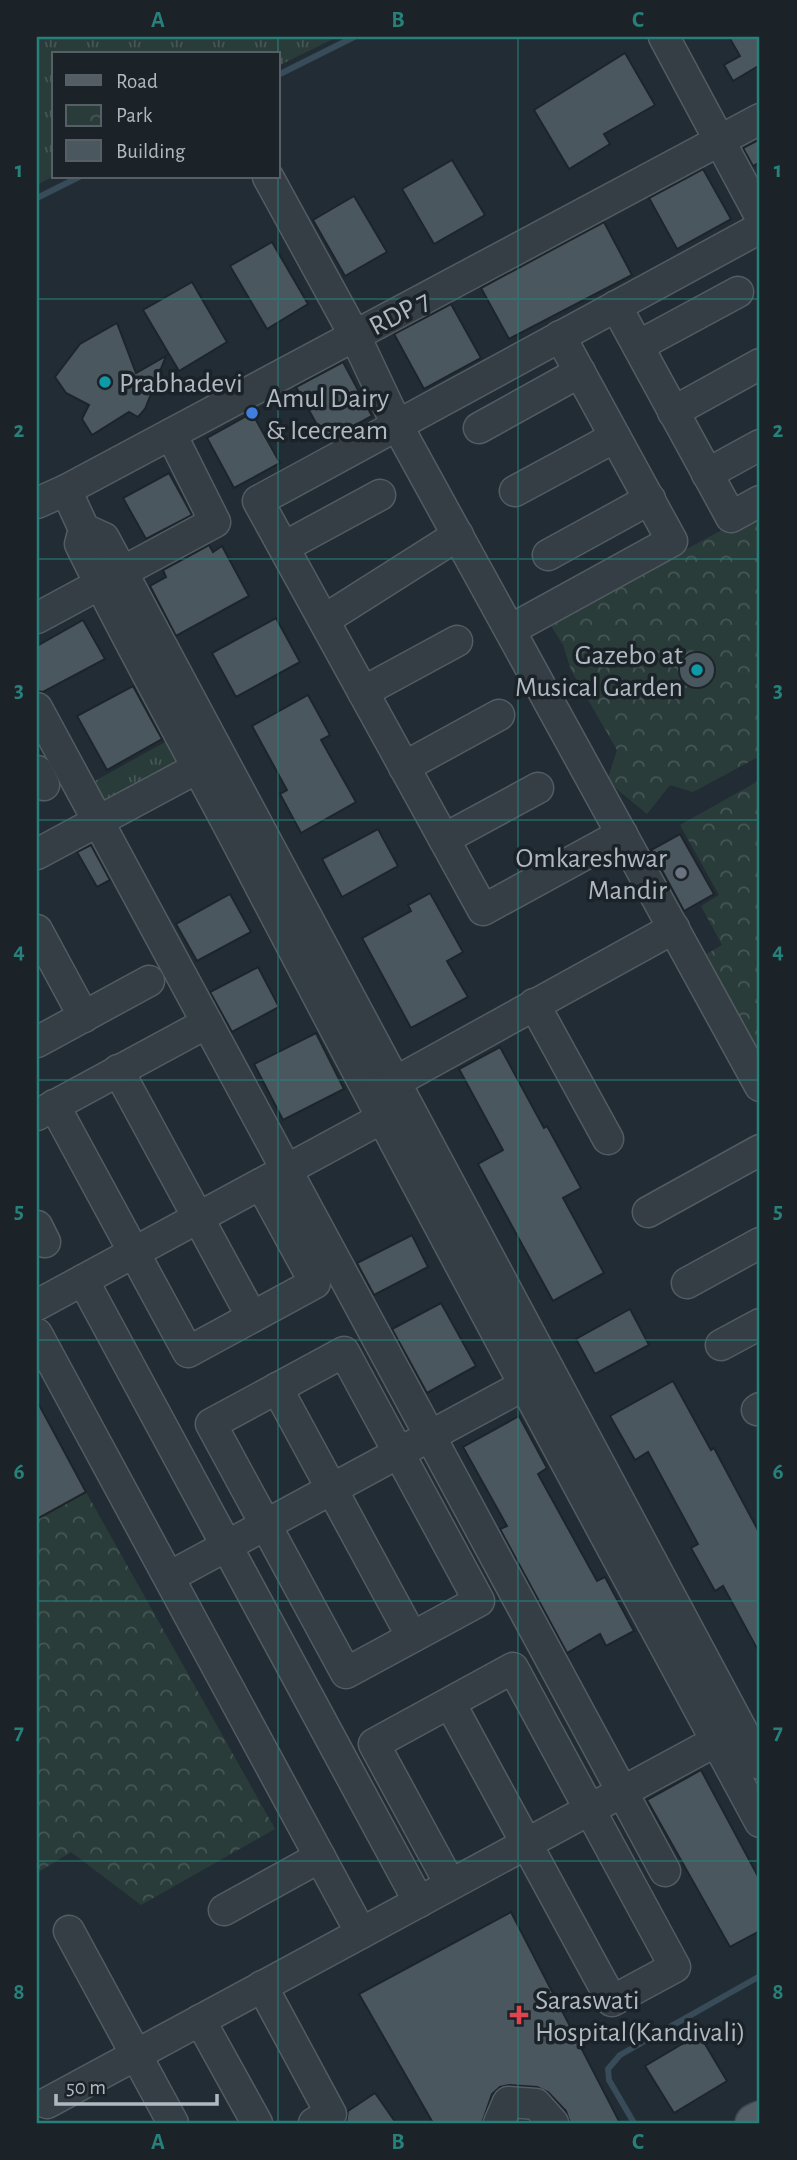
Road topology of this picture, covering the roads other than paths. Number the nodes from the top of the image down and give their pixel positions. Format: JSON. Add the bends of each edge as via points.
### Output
{"nodes":[{"id":1,"x":664,"y":37,"type":"edge"},
{"id":2,"x":760,"y":119,"type":"edge"},
{"id":3,"x":720,"y":141,"type":"junction"},
{"id":4,"x":269,"y":178,"type":"edge"},
{"id":5,"x":760,"y":216,"type":"edge"},
{"id":6,"x":760,"y":228,"type":"edge"},
{"id":7,"x":738,"y":292,"type":"dead end"},
{"id":8,"x":616,"y":306,"type":"junction"},
{"id":9,"x":355,"y":336,"type":"junction"},
{"id":10,"x":560,"y":337,"type":"junction"},
{"id":11,"x":638,"y":346,"type":"junction"},
{"id":12,"x":760,"y":364,"type":"edge"},
{"id":13,"x":580,"y":372,"type":"junction"},
{"id":14,"x":673,"y":412,"type":"junction"},
{"id":15,"x":397,"y":425,"type":"junction"},
{"id":16,"x":479,"y":428,"type":"dead end"},
{"id":17,"x":171,"y":434,"type":"junction"},
{"id":18,"x":615,"y":437,"type":"junction"},
{"id":19,"x":760,"y":445,"type":"edge"},
{"id":20,"x":707,"y":474,"type":"junction"},
{"id":21,"x":515,"y":491,"type":"dead end"},
{"id":22,"x":46,"y":493,"type":"edge"},
{"id":23,"x":380,"y":495,"type":"dead end"},
{"id":24,"x":650,"y":499,"type":"junction"},
{"id":25,"x":760,"y":501,"type":"edge"},
{"id":26,"x":458,"y":535,"type":"junction"},
{"id":27,"x":284,"y":547,"type":"junction"},
{"id":28,"x":548,"y":555,"type":"dead end"},
{"id":29,"x":111,"y":578,"type":"junction"},
{"id":30,"x":37,"y":618,"type":"edge"},
{"id":31,"x":324,"y":620,"type":"junction"},
{"id":32,"x":510,"y":630,"type":"junction"},
{"id":33,"x":457,"y":641,"type":"dead end"},
{"id":34,"x":363,"y":692,"type":"junction"},
{"id":35,"x":37,"y":708,"type":"edge"},
{"id":36,"x":499,"y":715,"type":"dead end"},
{"id":37,"x":210,"y":762,"type":"junction"},
{"id":38,"x":404,"y":767,"type":"junction"},
{"id":39,"x":538,"y":788,"type":"dead end"},
{"id":40,"x":98,"y":821,"type":"junction"},
{"id":41,"x":622,"y":834,"type":"junction"},
{"id":42,"x":444,"y":839,"type":"junction"},
{"id":43,"x":37,"y":854,"type":"edge"},
{"id":44,"x":674,"y":928,"type":"junction"},
{"id":45,"x":37,"y":930,"type":"edge"},
{"id":46,"x":149,"y":981,"type":"dead end"},
{"id":47,"x":534,"y":1004,"type":"junction"},
{"id":48,"x":84,"y":1017,"type":"junction"},
{"id":49,"x":207,"y":1023,"type":"junction"},
{"id":50,"x":37,"y":1042,"type":"edge"},
{"id":51,"x":118,"y":1070,"type":"junction"},
{"id":52,"x":760,"y":1086,"type":"edge"},
{"id":53,"x":401,"y":1093,"type":"junction"},
{"id":54,"x":375,"y":1107,"type":"junction"},
{"id":55,"x":46,"y":1110,"type":"edge"},
{"id":56,"x":608,"y":1139,"type":"dead end"},
{"id":57,"x":760,"y":1150,"type":"edge"},
{"id":58,"x":274,"y":1177,"type":"junction"},
{"id":59,"x":648,"y":1212,"type":"dead end"},
{"id":60,"x":198,"y":1218,"type":"junction"},
{"id":61,"x":760,"y":1243,"type":"edge"},
{"id":62,"x":134,"y":1252,"type":"junction"},
{"id":63,"x":83,"y":1280,"type":"junction"},
{"id":64,"x":687,"y":1283,"type":"dead end"},
{"id":65,"x":37,"y":1305,"type":"edge"},
{"id":66,"x":252,"y":1317,"type":"junction"},
{"id":67,"x":760,"y":1324,"type":"edge"},
{"id":68,"x":37,"y":1334,"type":"edge"},
{"id":69,"x":721,"y":1345,"type":"dead end"},
{"id":70,"x":537,"y":1378,"type":"junction"},
{"id":71,"x":277,"y":1388,"type":"junction"},
{"id":72,"x":431,"y":1436,"type":"junction"},
{"id":73,"x":399,"y":1453,"type":"junction"},
{"id":74,"x":332,"y":1489,"type":"junction"},
{"id":75,"x":266,"y":1525,"type":"junction"},
{"id":76,"x":227,"y":1546,"type":"junction"},
{"id":77,"x":169,"y":1577,"type":"junction"},
{"id":78,"x":412,"y":1637,"type":"junction"},
{"id":79,"x":450,"y":1703,"type":"junction"},
{"id":80,"x":728,"y":1734,"type":"junction"},
{"id":81,"x":760,"y":1764,"type":"edge"},
{"id":82,"x":623,"y":1791,"type":"junction"},
{"id":83,"x":590,"y":1809,"type":"junction"},
{"id":84,"x":760,"y":1822,"type":"edge"},
{"id":85,"x":527,"y":1843,"type":"junction"},
{"id":86,"x":320,"y":1857,"type":"junction"},
{"id":87,"x":665,"y":1871,"type":"dead end"},
{"id":88,"x":450,"y":1884,"type":"junction"},
{"id":89,"x":419,"y":1902,"type":"junction"},
{"id":90,"x":224,"y":1910,"type":"dead end"},
{"id":91,"x":69,"y":1931,"type":"dead end"},
{"id":92,"x":361,"y":1933,"type":"junction"},
{"id":93,"x":262,"y":1986,"type":"junction"},
{"id":94,"x":200,"y":2020,"type":"junction"},
{"id":95,"x":136,"y":2054,"type":"junction"},
{"id":96,"x":46,"y":2106,"type":"edge"},
{"id":97,"x":760,"y":2120,"type":"edge"},
{"id":98,"x":173,"y":2123,"type":"edge"},
{"id":99,"x":257,"y":2123,"type":"edge"},
{"id":100,"x":314,"y":2123,"type":"edge"},
{"id":101,"x":499,"y":2123,"type":"edge"},
{"id":102,"x":553,"y":2123,"type":"edge"},
{"id":103,"x":754,"y":2123,"type":"edge"}],
"edges":[{"from":1,"to":3,"type":"street"},
{"from":2,"to":3,"type":"street","name":"RDP 7"},
{"from":3,"to":5,"type":"street"},
{"from":3,"to":9,"type":"street","name":"RDP 7"},
{"from":4,"to":9,"type":"street"},
{"from":6,"to":8,"type":"street"},
{"from":7,"to":11,"type":"street"},
{"from":8,"to":10,"type":"street"},
{"from":8,"to":11,"type":"street"},
{"from":9,"to":15,"type":"street"},
{"from":9,"to":17,"type":"street","name":"RDP 7"},
{"from":10,"to":13,"type":"street"},
{"from":10,"to":15,"type":"street"},
{"from":11,"to":14,"type":"street"},
{"from":12,"to":14,"type":"street"},
{"from":13,"to":16,"type":"street"},
{"from":13,"to":18,"type":"street"},
{"from":14,"to":20,"type":"street"},
{"from":15,"to":26,"type":"street"},
{"from":15,"to":27,"type":"street","via":[[258,500]]},
{"from":17,"to":22,"type":"street","name":"RDP 7"},
{"from":17,"to":29,"type":"street","via":[[215,522]]},
{"from":18,"to":21,"type":"street"},
{"from":18,"to":24,"type":"street"},
{"from":19,"to":20,"type":"street"},
{"from":20,"to":25,"type":"street","via":[[731,517]]},
{"from":22,"to":29,"type":"street","via":[[85,529],[80,544]]},
{"from":23,"to":27,"type":"street"},
{"from":24,"to":28,"type":"street"},
{"from":24,"to":32,"type":"street","via":[[672,541]]},
{"from":26,"to":31,"type":"street"},
{"from":26,"to":32,"type":"street"},
{"from":27,"to":31,"type":"street"},
{"from":29,"to":30,"type":"street"},
{"from":29,"to":37,"type":"street"},
{"from":31,"to":34,"type":"street"},
{"from":32,"to":41,"type":"street"},
{"from":33,"to":34,"type":"street"},
{"from":34,"to":38,"type":"street"},
{"from":35,"to":40,"type":"street"},
{"from":36,"to":38,"type":"street"},
{"from":37,"to":40,"type":"street"},
{"from":37,"to":53,"type":"street"},
{"from":37,"to":54,"type":"street"},
{"from":38,"to":42,"type":"street"},
{"from":39,"to":42,"type":"street"},
{"from":40,"to":43,"type":"street"},
{"from":40,"to":49,"type":"street"},
{"from":41,"to":42,"type":"street","via":[[483,910]]},
{"from":41,"to":44,"type":"street"},
{"from":44,"to":47,"type":"street"},
{"from":44,"to":52,"type":"street"},
{"from":45,"to":48,"type":"street"},
{"from":46,"to":48,"type":"street"},
{"from":47,"to":53,"type":"street"},
{"from":47,"to":56,"type":"street"},
{"from":48,"to":50,"type":"street"},
{"from":49,"to":51,"type":"street"},
{"from":49,"to":58,"type":"street"},
{"from":51,"to":55,"type":"street"},
{"from":51,"to":60,"type":"street"},
{"from":53,"to":54,"type":"street"},
{"from":53,"to":70,"type":"street"},
{"from":54,"to":58,"type":"street"},
{"from":54,"to":70,"type":"street"},
{"from":55,"to":62,"type":"street"},
{"from":57,"to":59,"type":"street"},
{"from":58,"to":60,"type":"street"},
{"from":58,"to":66,"type":"street","via":[[315,1283]]},
{"from":58,"to":72,"type":"street"},
{"from":60,"to":62,"type":"street"},
{"from":60,"to":66,"type":"street"},
{"from":61,"to":64,"type":"street"},
{"from":62,"to":63,"type":"street"},
{"from":62,"to":66,"type":"street","via":[[188,1352]]},
{"from":63,"to":65,"type":"street"},
{"from":63,"to":76,"type":"street"},
{"from":67,"to":69,"type":"street"},
{"from":68,"to":77,"type":"street"},
{"from":70,"to":72,"type":"street"},
{"from":70,"to":80,"type":"street"},
{"from":71,"to":73,"type":"street","via":[[344,1352]]},
{"from":71,"to":74,"type":"street"},
{"from":71,"to":75,"type":"street","via":[[211,1424]]},
{"from":72,"to":73,"type":"street"},
{"from":72,"to":82,"type":"street"},
{"from":73,"to":74,"type":"street"},
{"from":73,"to":78,"type":"street","via":[[479,1601]]},
{"from":74,"to":75,"type":"street"},
{"from":74,"to":78,"type":"street"},
{"from":75,"to":76,"type":"street"},
{"from":75,"to":78,"type":"street","via":[[346,1673]]},
{"from":76,"to":77,"type":"street"},
{"from":76,"to":89,"type":"street"},
{"from":77,"to":86,"type":"street"},
{"from":79,"to":83,"type":"street","via":[[513,1668]]},
{"from":79,"to":85,"type":"street"},
{"from":79,"to":88,"type":"street","via":[[374,1744]]},
{"from":80,"to":81,"type":"street"},
{"from":80,"to":82,"type":"street"},
{"from":80,"to":84,"type":"street"},
{"from":82,"to":83,"type":"street"},
{"from":82,"to":87,"type":"street"},
{"from":83,"to":85,"type":"street"},
{"from":83,"to":85,"type":"street","via":[[675,1968],[612,2001]]},
{"from":85,"to":88,"type":"street"},
{"from":86,"to":90,"type":"street"},
{"from":86,"to":92,"type":"street"},
{"from":88,"to":89,"type":"street"},
{"from":89,"to":92,"type":"street"},
{"from":91,"to":95,"type":"street"},
{"from":92,"to":93,"type":"street"},
{"from":93,"to":94,"type":"street"},
{"from":93,"to":100,"type":"street","via":[[331,2114]]},
{"from":94,"to":95,"type":"street"},
{"from":94,"to":99,"type":"street"},
{"from":95,"to":96,"type":"street"},
{"from":95,"to":98,"type":"street"},
{"from":97,"to":103,"type":"main road"},
{"from":101,"to":102,"type":"street","via":[[508,2102],[536,2104]]}]}
